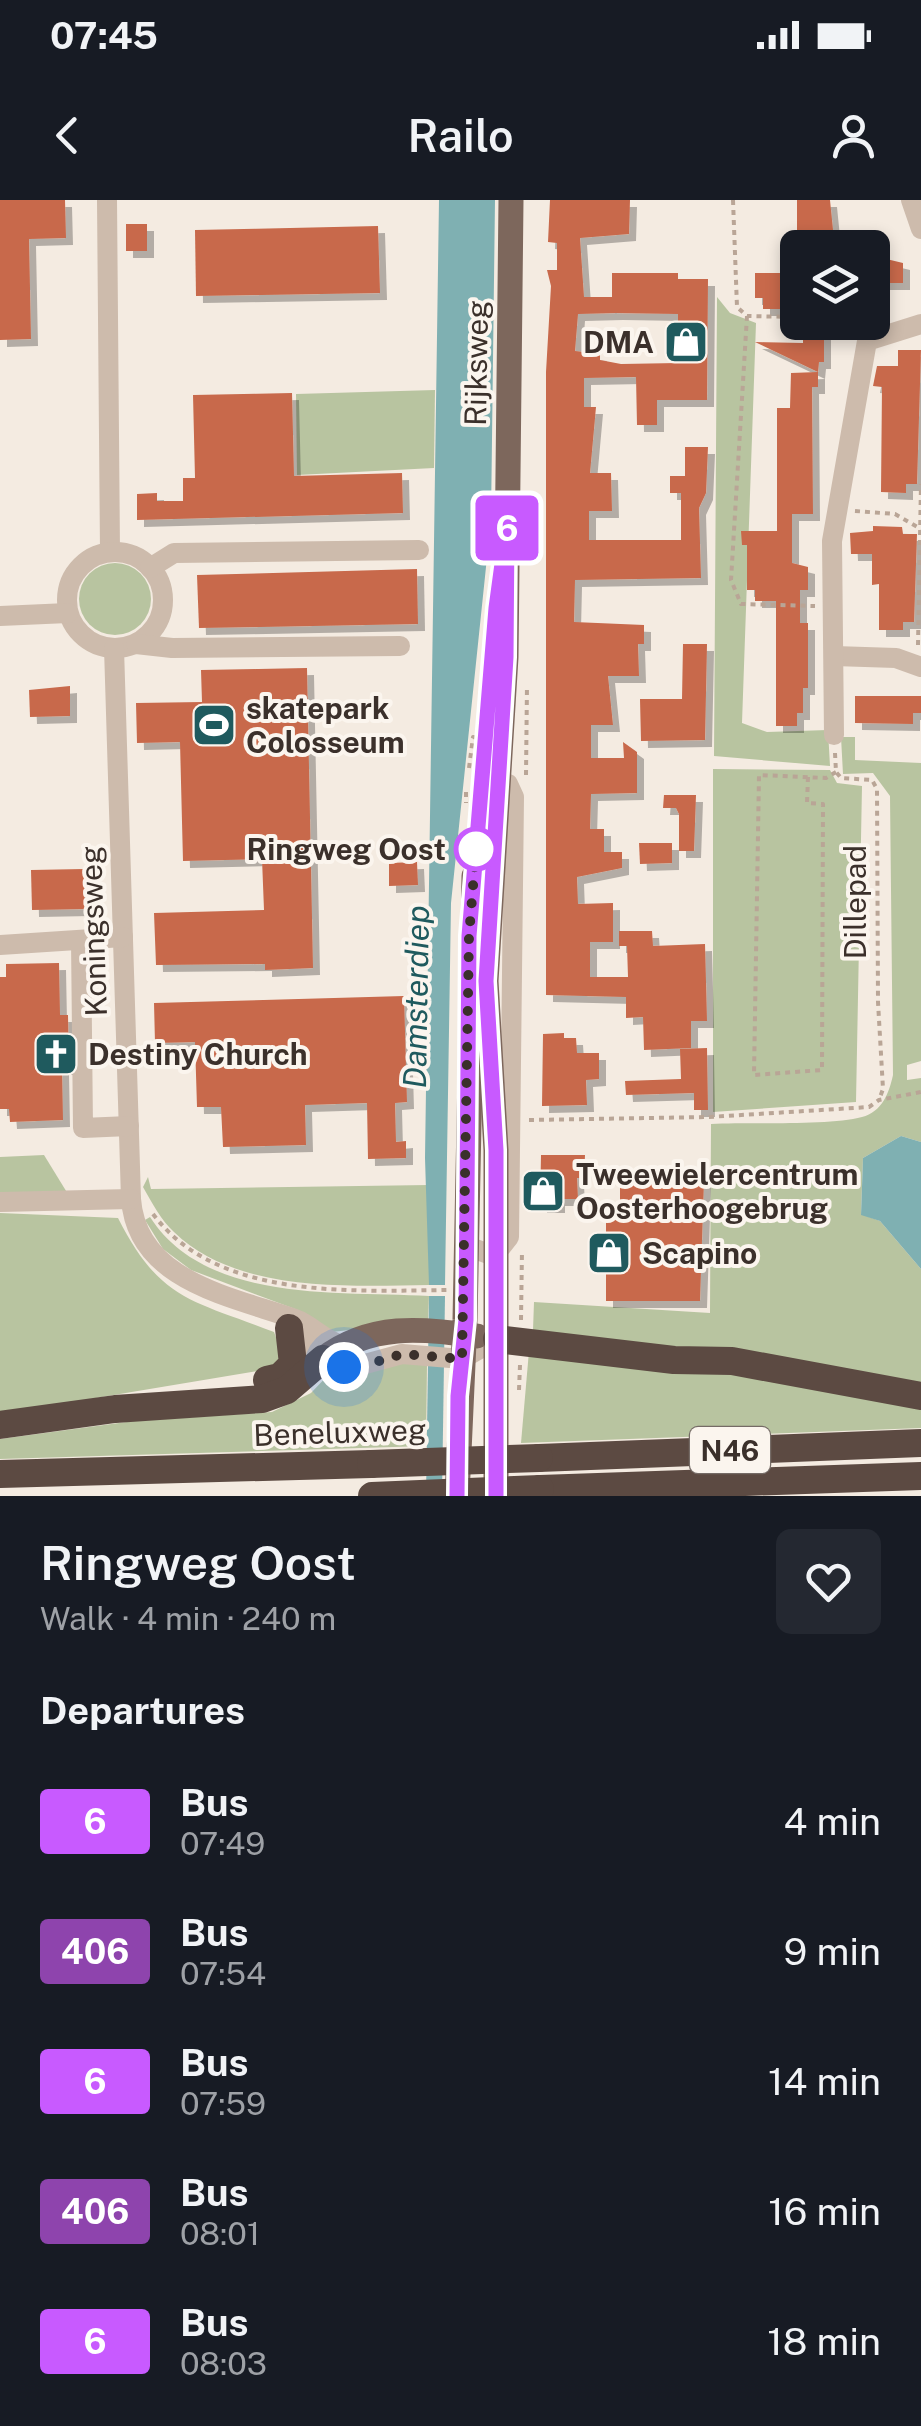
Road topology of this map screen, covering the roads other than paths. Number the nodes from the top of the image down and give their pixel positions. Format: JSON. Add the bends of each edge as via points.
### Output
{"nodes":[{"id":1,"x":107,"y":200,"type":"edge"},
{"id":2,"x":511,"y":200,"type":"edge"},
{"id":3,"x":921,"y":324,"type":"edge"},
{"id":4,"x":419,"y":550,"type":"dead end"},
{"id":5,"x":110,"y":552,"type":"junction"},
{"id":6,"x":150,"y":568,"type":"junction"},
{"id":7,"x":68,"y":612,"type":"junction"},
{"id":8,"x":0,"y":616,"type":"edge"},
{"id":9,"x":136,"y":644,"type":"junction"},
{"id":10,"x":400,"y":646,"type":"dead end"},
{"id":11,"x":114,"y":648,"type":"junction"},
{"id":12,"x":834,"y":656,"type":"junction"},
{"id":13,"x":919,"y":666,"type":"edge"},
{"id":14,"x":834,"y":735,"type":"road end"},
{"id":15,"x":489,"y":779,"type":"junction"},
{"id":16,"x":123,"y":937,"type":"junction"},
{"id":17,"x":80,"y":940,"type":"junction"},
{"id":18,"x":0,"y":945,"type":"edge"},
{"id":19,"x":129,"y":1126,"type":"junction"},
{"id":20,"x":131,"y":1200,"type":"junction"},
{"id":21,"x":0,"y":1202,"type":"edge"},
{"id":22,"x":467,"y":1246,"type":"junction"},
{"id":23,"x":494,"y":1256,"type":"junction"},
{"id":24,"x":280,"y":1320,"type":"junction"},
{"id":25,"x":497,"y":1339,"type":"junction"},
{"id":26,"x":445,"y":1344,"type":"junction"},
{"id":27,"x":332,"y":1352,"type":"junction"},
{"id":28,"x":921,"y":1396,"type":"edge"},
{"id":29,"x":157,"y":1406,"type":"junction"},
{"id":30,"x":0,"y":1425,"type":"edge"},
{"id":31,"x":921,"y":1443,"type":"edge"},
{"id":32,"x":0,"y":1474,"type":"edge"},
{"id":33,"x":921,"y":1476,"type":"edge"},
{"id":34,"x":362,"y":1496,"type":"edge"},
{"id":35,"x":372,"y":1496,"type":"edge"},
{"id":36,"x":457,"y":1496,"type":"edge"},
{"id":37,"x":496,"y":1496,"type":"edge"}],
"edges":[{"from":1,"to":5,"type":"street"},
{"from":2,"to":15,"type":"main road","name":"Rijksweg","via":[[507,527]]},
{"from":3,"to":12,"type":"street","via":[[867,341],[832,541]]},
{"from":4,"to":6,"type":"street","via":[[174,553]]},
{"from":5,"to":6,"type":"street","via":[[132,555]]},
{"from":5,"to":7,"type":"street","via":[[75,572]]},
{"from":6,"to":9,"type":"street","via":[[161,587],[162,610]]},
{"from":7,"to":8,"type":"street"},
{"from":7,"to":11,"type":"street","via":[[85,638]]},
{"from":9,"to":10,"type":"street"},
{"from":9,"to":11,"type":"street"},
{"from":11,"to":16,"type":"street","name":"Koningsweg"},
{"from":12,"to":13,"type":"street","via":[[896,658]]},
{"from":12,"to":14,"type":"street"},
{"from":15,"to":22,"type":"main road","name":"Rijksweg","via":[[469,936]]},
{"from":15,"to":23,"type":"main road","name":"Rijksweg","via":[[486,981],[496,1150]]},
{"from":16,"to":17,"type":"street"},
{"from":16,"to":19,"type":"street","name":"Koningsweg"},
{"from":17,"to":18,"type":"street"},
{"from":17,"to":19,"type":"street","via":[[83,1128]]},
{"from":19,"to":20,"type":"street","name":"Koningsweg"},
{"from":20,"to":21,"type":"street"},
{"from":20,"to":24,"type":"street","name":"Koningsweg","via":[[136,1228],[158,1262]]},
{"from":22,"to":23,"type":"street"},
{"from":22,"to":26,"type":"main road","name":"Rijksweg"},
{"from":23,"to":25,"type":"main road","name":"Rijksweg"},
{"from":24,"to":27,"type":"street","name":"Koningsweg"},
{"from":24,"to":29,"type":"highway","via":[[294,1358],[280,1377],[199,1390]]},
{"from":25,"to":26,"type":"main road"},
{"from":25,"to":28,"type":"highway","via":[[767,1365]]},
{"from":25,"to":37,"type":"main road","name":"Rijksweg"},
{"from":26,"to":27,"type":"main road","via":[[374,1332]]},
{"from":26,"to":36,"type":"main road","name":"Rijksweg"},
{"from":27,"to":29,"type":"highway","via":[[275,1395]]},
{"from":29,"to":30,"type":"highway"},
{"from":31,"to":32,"type":"highway","name":"Beneluxweg","number":"N46","bridge":true},
{"from":33,"to":35,"type":"highway","number":"N46","bridge":true},
{"from":34,"to":35,"type":"highway","number":"N46"}]}
